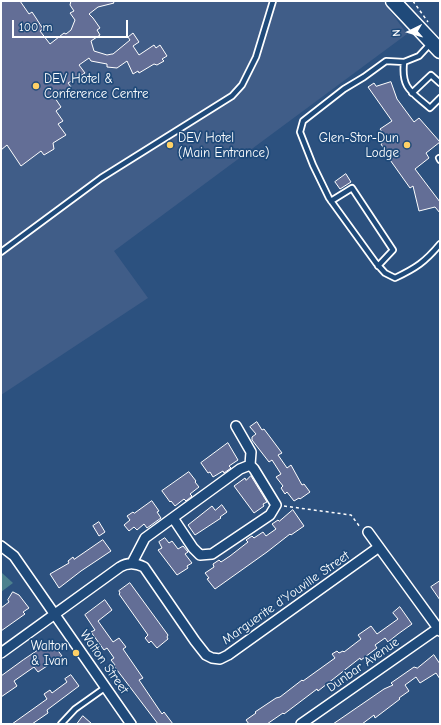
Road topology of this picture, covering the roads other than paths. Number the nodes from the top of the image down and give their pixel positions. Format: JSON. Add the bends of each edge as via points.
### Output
{"nodes":[{"id":1,"x":273,"y":1,"type":"edge"},
{"id":2,"x":393,"y":1,"type":"edge"},
{"id":3,"x":398,"y":1,"type":"edge"},
{"id":4,"x":407,"y":16,"type":"junction"},
{"id":5,"x":436,"y":47,"type":"edge"},
{"id":6,"x":404,"y":62,"type":"junction"},
{"id":7,"x":440,"y":83,"type":"edge"},
{"id":8,"x":412,"y":93,"type":"junction"},
{"id":9,"x":440,"y":98,"type":"edge"},
{"id":10,"x":331,"y":200,"type":"junction"},
{"id":11,"x":440,"y":244,"type":"edge"},
{"id":12,"x":1,"y":252,"type":"edge"},
{"id":13,"x":378,"y":266,"type":"junction"},
{"id":14,"x":236,"y":426,"type":"dead end"},
{"id":15,"x":250,"y":465,"type":"junction"},
{"id":16,"x":174,"y":518,"type":"junction"},
{"id":17,"x":364,"y":530,"type":"road end"},
{"id":18,"x":1,"y":546,"type":"edge"},
{"id":19,"x":379,"y":547,"type":"junction"},
{"id":20,"x":132,"y":563,"type":"junction"},
{"id":21,"x":55,"y":615,"type":"junction"},
{"id":22,"x":439,"y":629,"type":"edge"},
{"id":23,"x":1,"y":653,"type":"edge"},
{"id":24,"x":106,"y":687,"type":"junction"},
{"id":25,"x":62,"y":724,"type":"edge"},
{"id":26,"x":131,"y":724,"type":"edge"},
{"id":27,"x":301,"y":724,"type":"edge"}],
"edges":[{"from":1,"to":12,"type":"lane","via":[[256,57],[242,85],[232,96],[101,178]]},
{"from":2,"to":4,"type":"main road"},
{"from":3,"to":4,"type":"main road"},
{"from":4,"to":5,"type":"main road"},
{"from":5,"to":6,"type":"lane"},
{"from":6,"to":8,"type":"lane","via":[[403,73],[408,89]]},
{"from":6,"to":10,"type":"lane","via":[[386,61],[302,121],[300,132]]},
{"from":7,"to":8,"type":"lane","via":[[431,75]]},
{"from":8,"to":9,"type":"lane","via":[[430,108]]},
{"from":10,"to":13,"type":"lane"},
{"from":10,"to":13,"type":"lane","via":[[352,188],[393,250]]},
{"from":11,"to":13,"type":"lane","via":[[428,258],[395,278]]},
{"from":14,"to":15,"type":"street","via":[[251,452]]},
{"from":15,"to":16,"type":"street","via":[[240,469]]},
{"from":15,"to":16,"type":"street","via":[[276,505],[270,515],[212,554],[200,555]]},
{"from":16,"to":20,"type":"street","via":[[145,538]]},
{"from":17,"to":19,"type":"street"},
{"from":18,"to":21,"type":"street","name":"Walton Street","via":[[14,556]]},
{"from":19,"to":20,"type":"street","name":"Marguerite d'Youville Street","via":[[220,659],[206,655],[144,568]]},
{"from":19,"to":22,"type":"street"},
{"from":20,"to":21,"type":"street","via":[[120,567]]},
{"from":21,"to":23,"type":"street"},
{"from":21,"to":24,"type":"street","name":"Walton Street"},
{"from":22,"to":27,"type":"street","name":"Dunbar Avenue"},
{"from":24,"to":25,"type":"lane","via":[[75,709]]},
{"from":24,"to":26,"type":"street","name":"Walton Street"}]}
